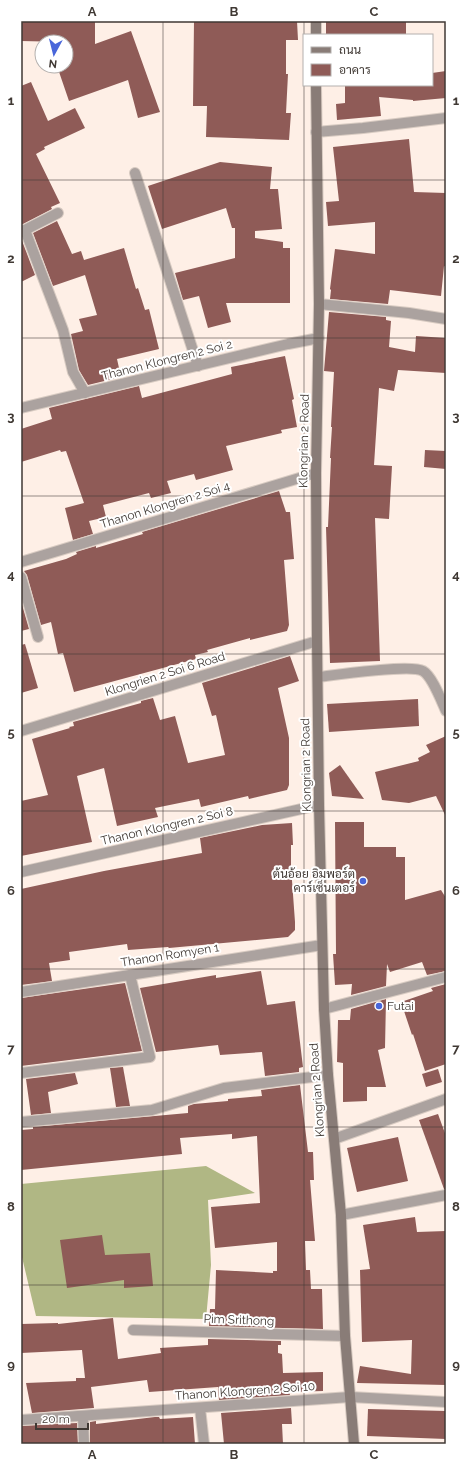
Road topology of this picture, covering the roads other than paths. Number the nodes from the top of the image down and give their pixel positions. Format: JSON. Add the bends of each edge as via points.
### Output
{"nodes":[{"id":1,"x":316,"y":21,"type":"edge"},
{"id":2,"x":316,"y":34,"type":"edge"},
{"id":3,"x":316,"y":86,"type":"edge"},
{"id":4,"x":446,"y":118,"type":"edge"},
{"id":5,"x":316,"y":132,"type":"junction"},
{"id":6,"x":135,"y":173,"type":"dead end"},
{"id":7,"x":58,"y":213,"type":"dead end"},
{"id":8,"x":23,"y":231,"type":"edge"},
{"id":9,"x":319,"y":304,"type":"junction"},
{"id":10,"x":446,"y":319,"type":"edge"},
{"id":11,"x":319,"y":338,"type":"junction"},
{"id":12,"x":198,"y":366,"type":"junction"},
{"id":13,"x":85,"y":393,"type":"junction"},
{"id":14,"x":21,"y":408,"type":"edge"},
{"id":15,"x":316,"y":473,"type":"junction"},
{"id":16,"x":21,"y":562,"type":"edge"},
{"id":17,"x":21,"y":577,"type":"edge"},
{"id":18,"x":38,"y":637,"type":"dead end"},
{"id":19,"x":317,"y":642,"type":"junction"},
{"id":20,"x":318,"y":677,"type":"junction"},
{"id":21,"x":446,"y":711,"type":"edge"},
{"id":22,"x":21,"y":731,"type":"edge"},
{"id":23,"x":319,"y":805,"type":"junction"},
{"id":24,"x":21,"y":872,"type":"edge"},
{"id":25,"x":322,"y":945,"type":"junction"},
{"id":26,"x":130,"y":975,"type":"junction"},
{"id":27,"x":446,"y":977,"type":"edge"},
{"id":28,"x":21,"y":992,"type":"edge"},
{"id":29,"x":324,"y":1008,"type":"junction"},
{"id":30,"x":21,"y":1073,"type":"edge"},
{"id":31,"x":328,"y":1075,"type":"junction"},
{"id":32,"x":446,"y":1099,"type":"edge"},
{"id":33,"x":21,"y":1122,"type":"edge"},
{"id":34,"x":334,"y":1139,"type":"junction"},
{"id":35,"x":446,"y":1195,"type":"edge"},
{"id":36,"x":341,"y":1214,"type":"junction"},
{"id":37,"x":132,"y":1330,"type":"dead end"},
{"id":38,"x":345,"y":1336,"type":"junction"},
{"id":39,"x":350,"y":1397,"type":"junction"},
{"id":40,"x":446,"y":1402,"type":"edge"},
{"id":41,"x":200,"y":1408,"type":"junction"},
{"id":42,"x":83,"y":1416,"type":"junction"},
{"id":43,"x":21,"y":1420,"type":"edge"},
{"id":44,"x":84,"y":1444,"type":"edge"},
{"id":45,"x":204,"y":1444,"type":"edge"},
{"id":46,"x":354,"y":1444,"type":"edge"}],
"edges":[{"from":1,"to":2,"type":"street"},
{"from":3,"to":5,"type":"street","name":"Klongrian 2 Road"},
{"from":4,"to":5,"type":"street"},
{"from":5,"to":9,"type":"street","name":"Klongrian 2 Road"},
{"from":6,"to":12,"type":"street"},
{"from":7,"to":8,"type":"street"},
{"from":8,"to":13,"type":"street","via":[[63,330],[73,372]]},
{"from":9,"to":10,"type":"street"},
{"from":9,"to":11,"type":"street","name":"Klongrian 2 Road"},
{"from":11,"to":12,"type":"street","name":"Thanon Klongren 2 Soi 2"},
{"from":11,"to":15,"type":"street","name":"Klongrian 2 Road"},
{"from":12,"to":13,"type":"street","name":"Thanon Klongren 2 Soi 2"},
{"from":13,"to":14,"type":"street","name":"Thanon Klongren 2 Soi 2"},
{"from":15,"to":16,"type":"street","name":"Thanon Klongren 2 Soi 4"},
{"from":15,"to":19,"type":"street","name":"Klongrian 2 Road"},
{"from":17,"to":18,"type":"street"},
{"from":19,"to":20,"type":"street","name":"Klongrian 2 Road"},
{"from":19,"to":22,"type":"street","name":"Klongrien 2 Soi 6 Road"},
{"from":20,"to":21,"type":"street","via":[[391,669],[422,670],[430,678]]},
{"from":20,"to":23,"type":"street","name":"Klongrian 2 Road"},
{"from":23,"to":24,"type":"street","name":"Thanon Klongren 2 Soi 8"},
{"from":23,"to":25,"type":"street","name":"Klongrian 2 Road"},
{"from":25,"to":26,"type":"street","name":"Thanon Romyen 1"},
{"from":25,"to":29,"type":"street","name":"Klongrian 2 Road"},
{"from":26,"to":28,"type":"street","name":"Thanon Romyen 1"},
{"from":26,"to":30,"type":"street","via":[[150,1057]]},
{"from":27,"to":29,"type":"street"},
{"from":29,"to":31,"type":"street","name":"Klongrian 2 Road"},
{"from":31,"to":33,"type":"street","via":[[224,1088],[152,1110]]},
{"from":31,"to":34,"type":"street","name":"Klongrian 2 Road"},
{"from":32,"to":34,"type":"street"},
{"from":34,"to":36,"type":"street","name":"Klongrian 2 Road"},
{"from":35,"to":36,"type":"street"},
{"from":36,"to":38,"type":"street","name":"Klongrian 2 Road"},
{"from":37,"to":38,"type":"street","name":"Pim Srithong"},
{"from":38,"to":39,"type":"street","name":"Klongrian 2 Road"},
{"from":39,"to":40,"type":"street","name":"Thanon Klongren 2 Soi 10"},
{"from":39,"to":41,"type":"street","name":"Thanon Klongren 2 Soi 10"},
{"from":39,"to":46,"type":"street","name":"Klongrian 2 Road"},
{"from":41,"to":42,"type":"street","name":"Thanon Klongren 2 Soi 10"},
{"from":41,"to":45,"type":"street"},
{"from":42,"to":43,"type":"street","name":"Thanon Klongren 2 Soi 10"},
{"from":42,"to":44,"type":"street"}]}
